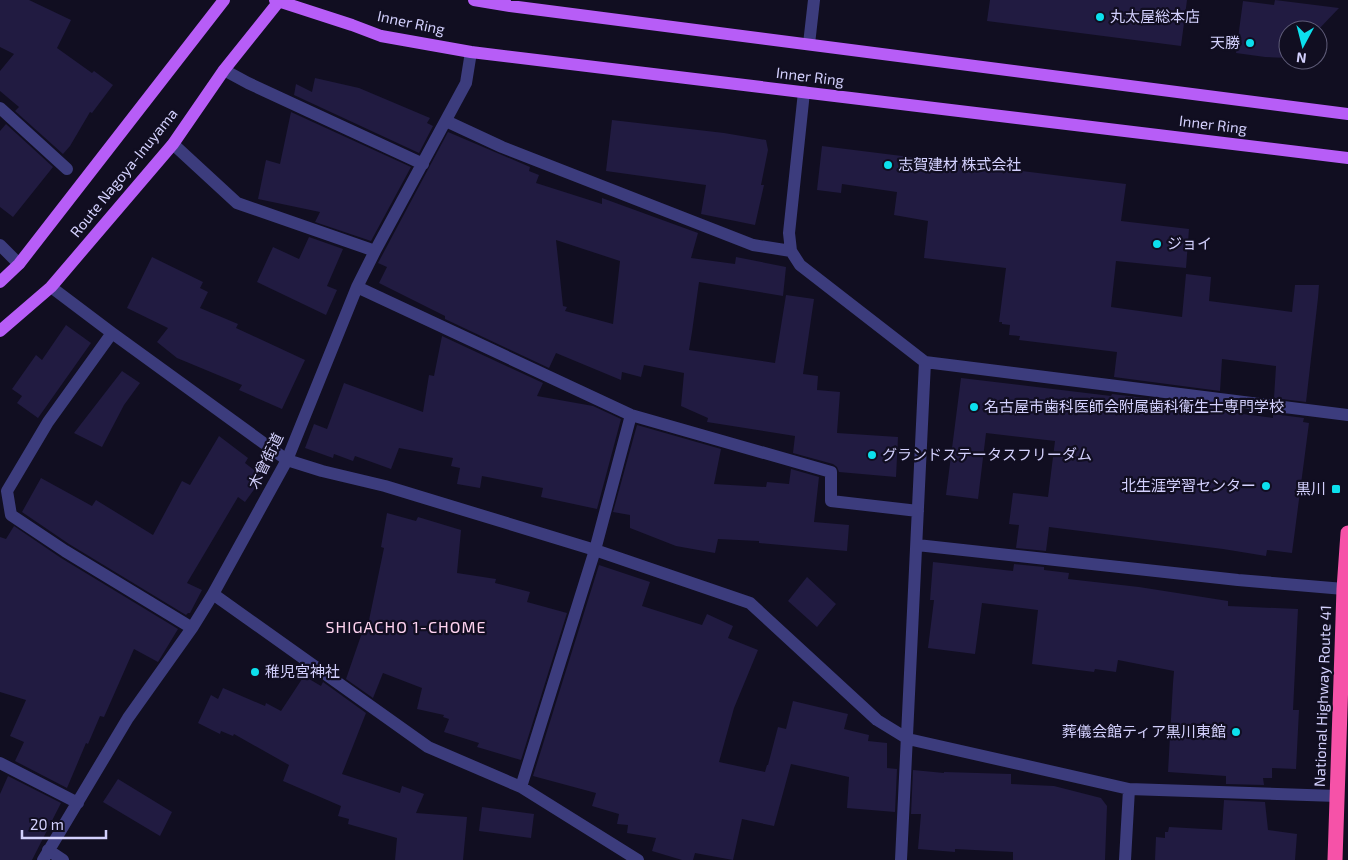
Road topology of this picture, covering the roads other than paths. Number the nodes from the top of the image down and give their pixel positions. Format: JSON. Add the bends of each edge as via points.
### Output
{"nodes":[{"id":1,"x":224,"y":0,"type":"edge"},
{"id":2,"x":474,"y":0,"type":"edge"},
{"id":3,"x":814,"y":0,"type":"edge"},
{"id":4,"x":278,"y":1,"type":"edge"},
{"id":5,"x":510,"y":3,"type":"edge"},
{"id":6,"x":809,"y":44,"type":"junction"},
{"id":7,"x":471,"y":52,"type":"junction"},
{"id":8,"x":224,"y":70,"type":"junction"},
{"id":9,"x":804,"y":92,"type":"junction"},
{"id":10,"x":0,"y":108,"type":"edge"},
{"id":11,"x":1348,"y":114,"type":"edge"},
{"id":12,"x":446,"y":121,"type":"junction"},
{"id":13,"x":173,"y":144,"type":"junction"},
{"id":14,"x":1348,"y":158,"type":"edge"},
{"id":15,"x":423,"y":164,"type":"junction"},
{"id":16,"x":67,"y":168,"type":"dead end"},
{"id":17,"x":0,"y":245,"type":"edge"},
{"id":18,"x":791,"y":250,"type":"junction"},
{"id":19,"x":375,"y":251,"type":"junction"},
{"id":20,"x":19,"y":264,"type":"junction"},
{"id":21,"x":0,"y":282,"type":"edge"},
{"id":22,"x":51,"y":287,"type":"junction"},
{"id":23,"x":357,"y":287,"type":"junction"},
{"id":24,"x":0,"y":331,"type":"edge"},
{"id":25,"x":112,"y":333,"type":"junction"},
{"id":26,"x":925,"y":362,"type":"junction"},
{"id":27,"x":631,"y":414,"type":"junction"},
{"id":28,"x":1348,"y":415,"type":"edge"},
{"id":29,"x":287,"y":460,"type":"junction"},
{"id":30,"x":918,"y":511,"type":"junction"},
{"id":31,"x":1348,"y":533,"type":"edge"},
{"id":32,"x":916,"y":545,"type":"junction"},
{"id":33,"x":594,"y":550,"type":"junction"},
{"id":34,"x":1344,"y":589,"type":"junction"},
{"id":35,"x":213,"y":594,"type":"junction"},
{"id":36,"x":192,"y":628,"type":"junction"},
{"id":37,"x":908,"y":739,"type":"junction"},
{"id":38,"x":0,"y":762,"type":"edge"},
{"id":39,"x":522,"y":787,"type":"junction"},
{"id":40,"x":1129,"y":789,"type":"junction"},
{"id":41,"x":1337,"y":796,"type":"junction"},
{"id":42,"x":78,"y":803,"type":"junction"},
{"id":43,"x":45,"y":855,"type":"edge"},
{"id":44,"x":64,"y":860,"type":"edge"},
{"id":45,"x":638,"y":860,"type":"edge"},
{"id":46,"x":901,"y":860,"type":"edge"},
{"id":47,"x":1125,"y":860,"type":"edge"},
{"id":48,"x":1335,"y":860,"type":"edge"}],
"edges":[{"from":1,"to":20,"type":"main road","name":"Route Nagoya-Inuyama"},
{"from":2,"to":5,"type":"main road","name":"Inner Ring"},
{"from":3,"to":6,"type":"street"},
{"from":4,"to":7,"type":"main road","name":"Inner Ring","via":[[381,36]]},
{"from":4,"to":8,"type":"main road","name":"Route Nagoya-Inuyama"},
{"from":5,"to":6,"type":"main road","name":"Inner Ring"},
{"from":6,"to":11,"type":"main road","name":"Inner Ring"},
{"from":7,"to":9,"type":"main road","name":"Inner Ring"},
{"from":7,"to":12,"type":"street","name":"木曾街道","via":[[466,83]]},
{"from":8,"to":13,"type":"main road","name":"Route Nagoya-Inuyama"},
{"from":8,"to":15,"type":"street"},
{"from":9,"to":14,"type":"main road","name":"Inner Ring"},
{"from":9,"to":18,"type":"street","via":[[789,233]]},
{"from":10,"to":16,"type":"street"},
{"from":12,"to":15,"type":"street","name":"木曾街道"},
{"from":12,"to":18,"type":"street","via":[[502,147],[753,245]]},
{"from":13,"to":19,"type":"street","via":[[237,202]]},
{"from":13,"to":22,"type":"main road","name":"Route Nagoya-Inuyama"},
{"from":15,"to":19,"type":"street","name":"木曾街道"},
{"from":17,"to":20,"type":"street"},
{"from":18,"to":26,"type":"street","via":[[800,265]]},
{"from":19,"to":23,"type":"street","name":"木曾街道"},
{"from":20,"to":21,"type":"main road","name":"Route Nagoya-Inuyama"},
{"from":22,"to":24,"type":"main road","name":"Route Nagoya-Inuyama"},
{"from":22,"to":25,"type":"street"},
{"from":23,"to":27,"type":"street"},
{"from":23,"to":29,"type":"street","name":"木曾街道"},
{"from":25,"to":29,"type":"street"},
{"from":25,"to":36,"type":"street","via":[[48,422],[7,491],[11,515]]},
{"from":26,"to":28,"type":"street"},
{"from":26,"to":30,"type":"street"},
{"from":27,"to":30,"type":"street","via":[[831,472],[831,501]]},
{"from":27,"to":33,"type":"street"},
{"from":29,"to":33,"type":"street","via":[[385,486]]},
{"from":29,"to":35,"type":"street","name":"木曾街道"},
{"from":30,"to":32,"type":"street"},
{"from":31,"to":34,"type":"highway","name":"National Highway Route 41"},
{"from":32,"to":34,"type":"street"},
{"from":32,"to":37,"type":"street"},
{"from":33,"to":37,"type":"street","via":[[750,603],[877,720]]},
{"from":33,"to":39,"type":"street"},
{"from":34,"to":41,"type":"highway","name":"National Highway Route 41"},
{"from":35,"to":36,"type":"street","name":"木曾街道"},
{"from":35,"to":39,"type":"street","via":[[428,747]]},
{"from":36,"to":42,"type":"street","name":"木曾街道","via":[[128,718]]},
{"from":37,"to":40,"type":"street"},
{"from":37,"to":46,"type":"street"},
{"from":38,"to":42,"type":"street"},
{"from":39,"to":45,"type":"street"},
{"from":40,"to":41,"type":"street"},
{"from":40,"to":47,"type":"street"},
{"from":41,"to":48,"type":"highway","name":"National Highway Route 41"},
{"from":42,"to":43,"type":"street","name":"木曾街道"},
{"from":43,"to":44,"type":"street"}]}
